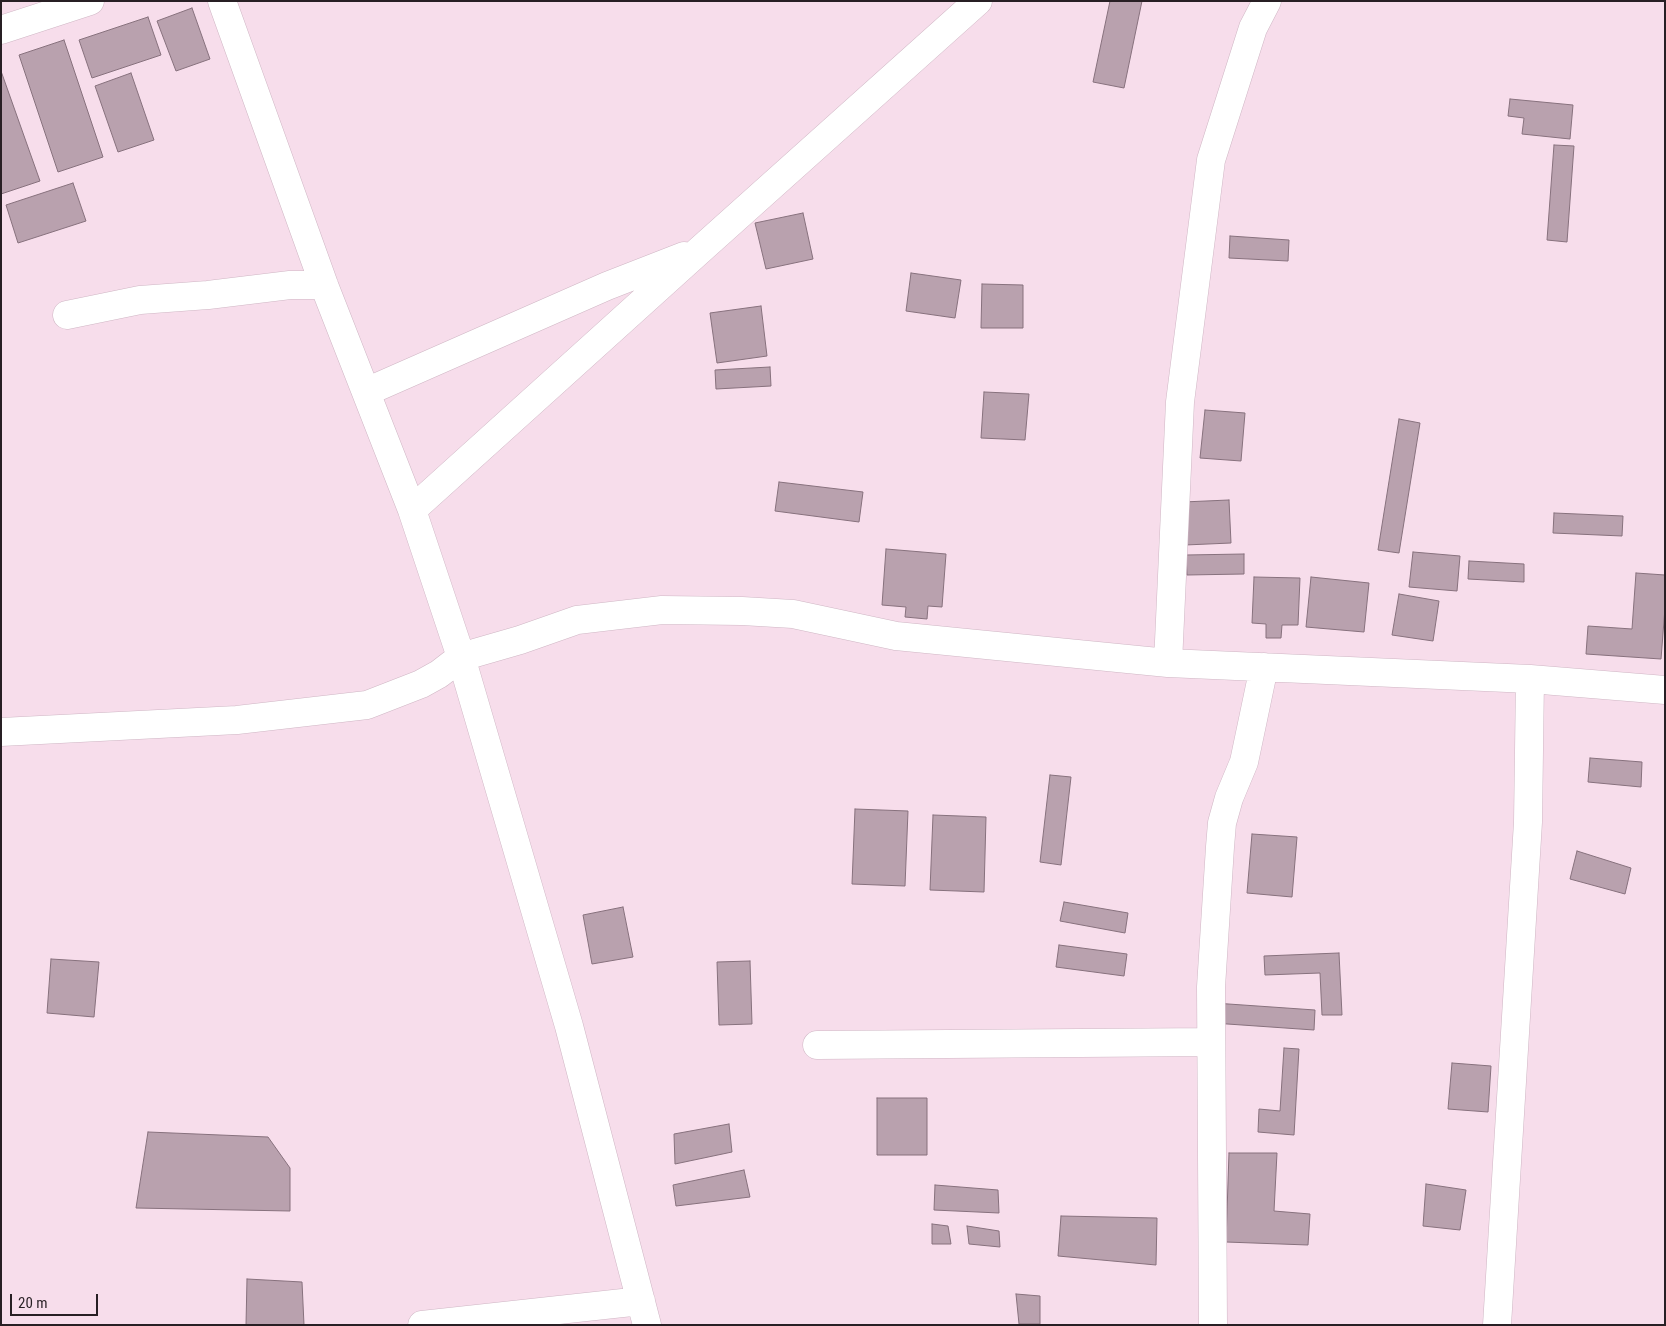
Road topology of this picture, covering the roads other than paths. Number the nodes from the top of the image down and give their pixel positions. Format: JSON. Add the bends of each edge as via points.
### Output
{"nodes":[{"id":1,"x":90,"y":1,"type":"edge"},
{"id":2,"x":222,"y":1,"type":"edge"},
{"id":3,"x":978,"y":1,"type":"edge"},
{"id":4,"x":1266,"y":1,"type":"edge"},
{"id":5,"x":1,"y":30,"type":"edge"},
{"id":6,"x":700,"y":250,"type":"junction"},
{"id":7,"x":324,"y":286,"type":"junction"},
{"id":8,"x":67,"y":315,"type":"dead end"},
{"id":9,"x":366,"y":392,"type":"junction"},
{"id":10,"x":412,"y":510,"type":"junction"},
{"id":11,"x":461,"y":656,"type":"junction"},
{"id":12,"x":1168,"y":663,"type":"junction"},
{"id":13,"x":1264,"y":667,"type":"junction"},
{"id":14,"x":1530,"y":679,"type":"junction"},
{"id":15,"x":1665,"y":690,"type":"edge"},
{"id":16,"x":1,"y":732,"type":"edge"},
{"id":17,"x":1211,"y":1042,"type":"junction"},
{"id":18,"x":816,"y":1045,"type":"dead end"},
{"id":19,"x":644,"y":1313,"type":"edge"},
{"id":20,"x":422,"y":1325,"type":"edge"},
{"id":21,"x":1213,"y":1325,"type":"edge"},
{"id":22,"x":1498,"y":1325,"type":"edge"}],
"edges":[{"from":1,"to":5,"type":"street"},
{"from":2,"to":7,"type":"street"},
{"from":3,"to":6,"type":"street"},
{"from":4,"to":12,"type":"street","via":[[1253,28],[1211,160],[1180,402]]},
{"from":6,"to":9,"type":"street","via":[[607,286]]},
{"from":6,"to":10,"type":"street"},
{"from":7,"to":8,"type":"street","via":[[290,285],[208,296],[140,300]]},
{"from":7,"to":9,"type":"street"},
{"from":9,"to":10,"type":"street"},
{"from":10,"to":11,"type":"street"},
{"from":11,"to":12,"type":"street","via":[[578,620],[671,610],[742,610],[792,614],[896,636]]},
{"from":11,"to":16,"type":"street","via":[[421,684],[367,705],[236,720]]},
{"from":11,"to":19,"type":"street","via":[[569,1026]]},
{"from":12,"to":13,"type":"street"},
{"from":13,"to":14,"type":"street"},
{"from":13,"to":17,"type":"street","via":[[1244,762],[1222,823],[1211,987]]},
{"from":14,"to":15,"type":"street"},
{"from":14,"to":22,"type":"street","via":[[1528,822]]},
{"from":17,"to":18,"type":"street"},
{"from":17,"to":21,"type":"street"},
{"from":19,"to":20,"type":"street"}]}
